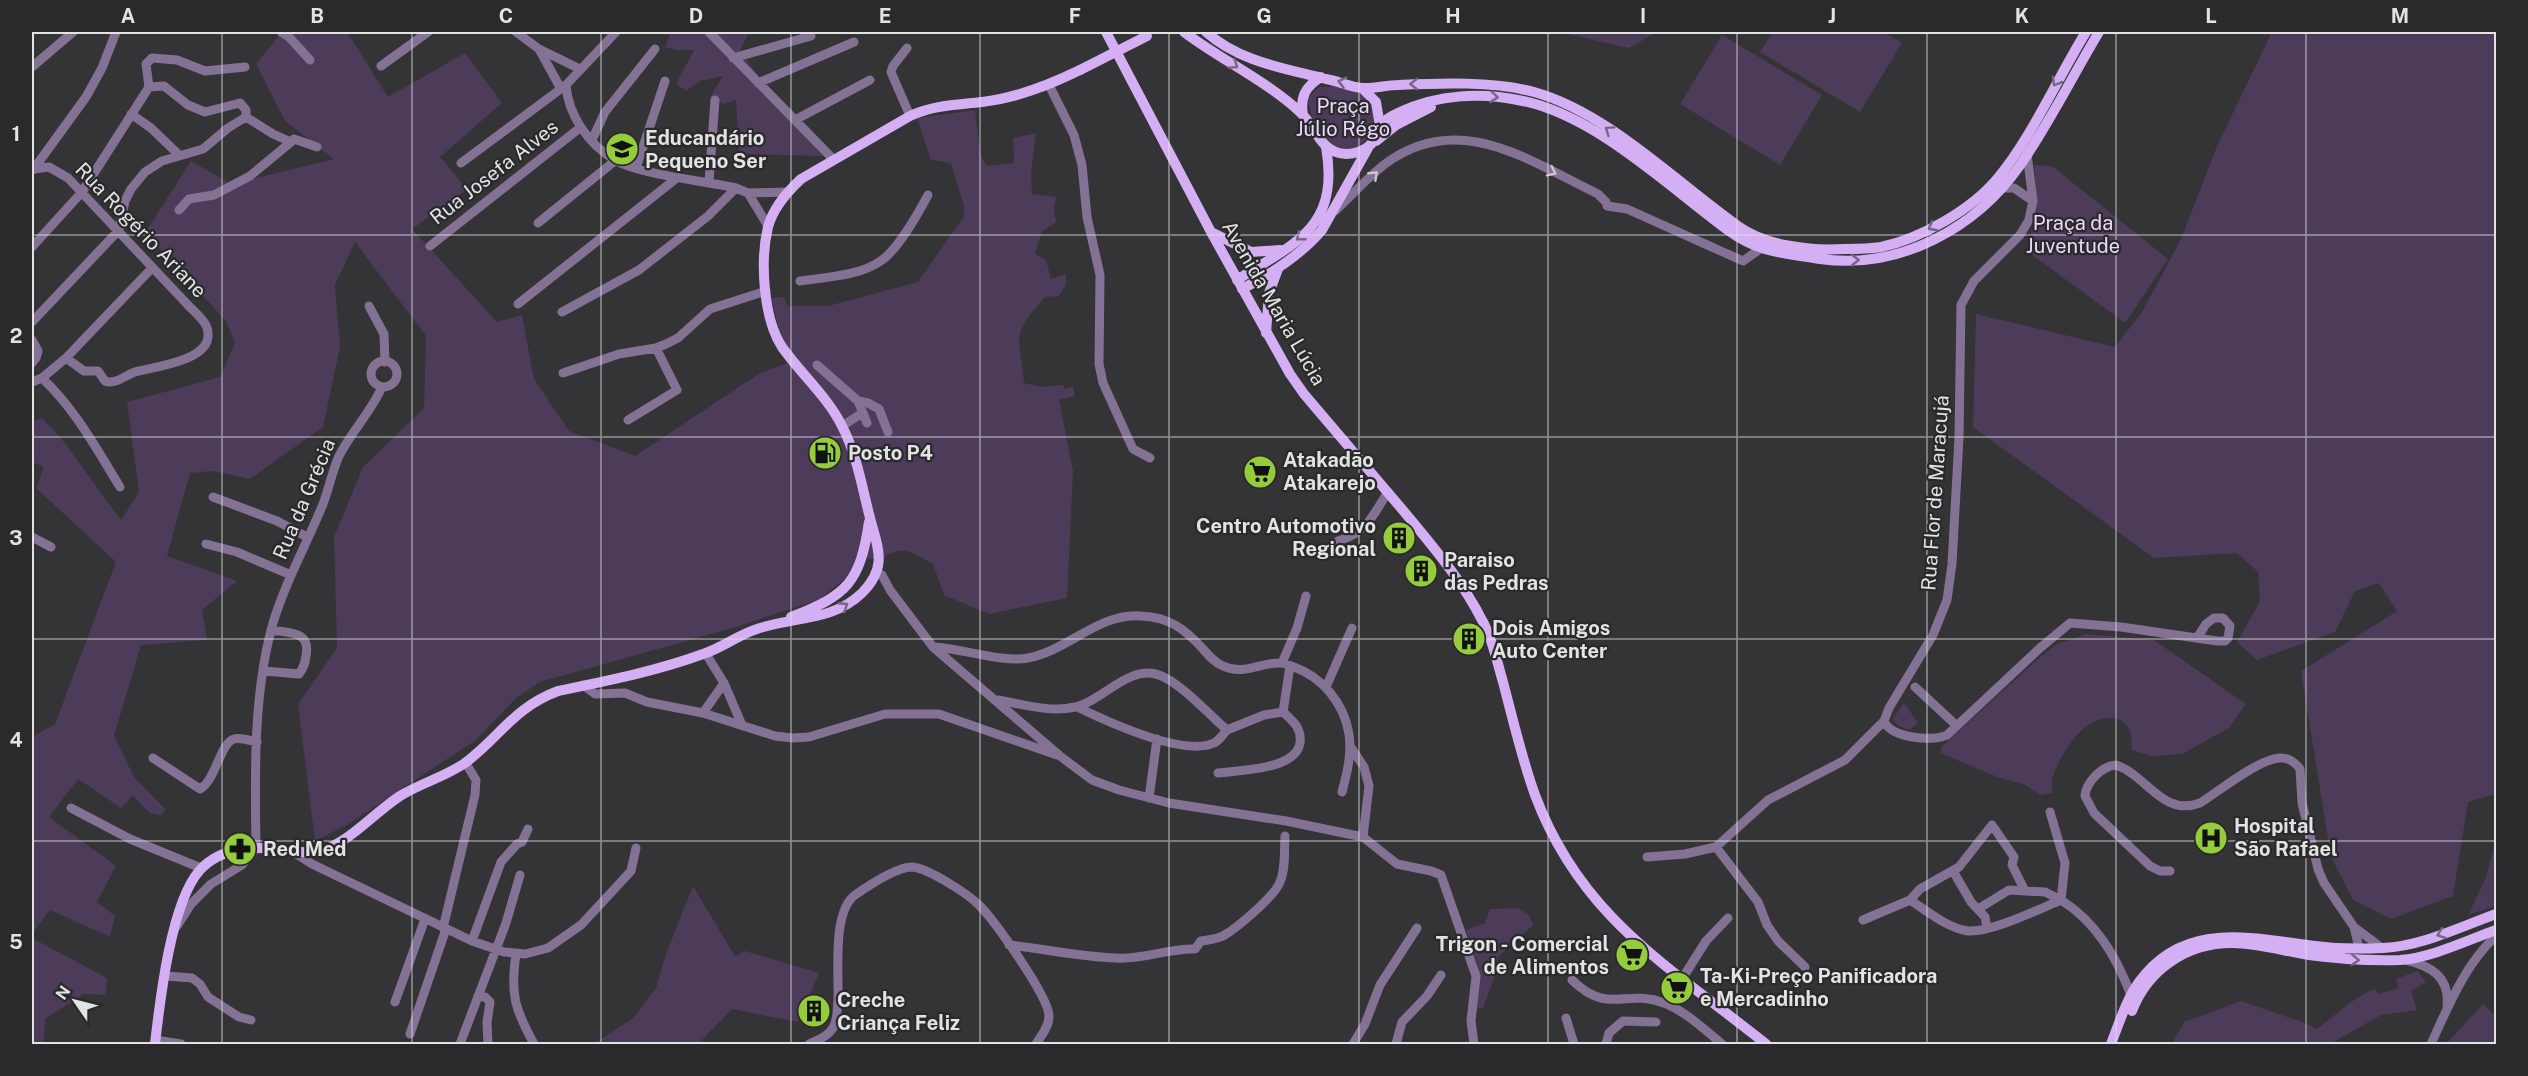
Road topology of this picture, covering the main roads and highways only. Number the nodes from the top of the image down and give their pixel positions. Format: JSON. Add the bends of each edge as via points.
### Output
{"nodes":[{"id":1,"x":1106,"y":32,"type":"edge"},
{"id":2,"x":1183,"y":32,"type":"edge"},
{"id":3,"x":1206,"y":32,"type":"edge"},
{"id":4,"x":2086,"y":32,"type":"edge"},
{"id":5,"x":2099,"y":32,"type":"edge"},
{"id":6,"x":1152,"y":34,"type":"edge"},
{"id":7,"x":1321,"y":77,"type":"junction"},
{"id":8,"x":1362,"y":88,"type":"junction"},
{"id":9,"x":1457,"y":96,"type":"junction"},
{"id":10,"x":1303,"y":115,"type":"junction"},
{"id":11,"x":1380,"y":126,"type":"junction"},
{"id":12,"x":1370,"y":146,"type":"junction"},
{"id":13,"x":1326,"y":147,"type":"junction"},
{"id":14,"x":1211,"y":232,"type":"junction"},
{"id":15,"x":1283,"y":250,"type":"junction"},
{"id":16,"x":1279,"y":268,"type":"junction"},
{"id":17,"x":1240,"y":284,"type":"junction"},
{"id":18,"x":1266,"y":333,"type":"junction"},
{"id":19,"x":870,"y":517,"type":"junction"},
{"id":20,"x":768,"y":626,"type":"junction"},
{"id":21,"x":2496,"y":914,"type":"edge"},
{"id":22,"x":2496,"y":930,"type":"edge"},
{"id":23,"x":155,"y":1042,"type":"edge"},
{"id":24,"x":1766,"y":1044,"type":"edge"},
{"id":25,"x":2111,"y":1044,"type":"edge"},
{"id":26,"x":2119,"y":1044,"type":"edge"}],
"edges":[{"from":1,"to":14,"type":"main road","name":"Avenida Maria Lúcia"},
{"from":2,"to":10,"type":"main road","one_way":true},
{"from":3,"to":7,"type":"main road","via":[[1251,59]]},
{"from":4,"to":8,"type":"main road","one_way":true,"via":[[2023,140],[1992,184],[1931,229],[1879,247],[1827,250],[1781,244],[1743,229],[1600,124],[1556,99],[1507,87],[1445,84]]},
{"from":9,"to":5,"type":"main road","one_way":true,"via":[[1524,101],[1573,119],[1758,248],[1830,260],[1874,260],[1925,244],[1956,228],[1988,203],[2027,154]]},
{"from":6,"to":19,"type":"main road","bridge":true,"via":[[1049,85],[1002,99],[927,108],[801,179],[776,208],[768,226],[764,261],[768,311],[781,345],[842,426]]},
{"from":8,"to":7,"type":"main road","one_way":true},
{"from":7,"to":10,"type":"main road","via":[[1302,98]]},
{"from":8,"to":11,"type":"main road","via":[[1376,102]]},
{"from":9,"to":11,"type":"main road","via":[[1401,111]]},
{"from":9,"to":12,"type":"main road","via":[[1396,124]]},
{"from":10,"to":13,"type":"main road"},
{"from":11,"to":12,"type":"main road"},
{"from":12,"to":13,"type":"main road","via":[[1343,154]]},
{"from":12,"to":16,"type":"main road","via":[[1315,238]]},
{"from":13,"to":15,"type":"main road","one_way":true,"via":[[1330,180],[1321,214]]},
{"from":14,"to":15,"type":"main road","via":[[1251,252]]},
{"from":14,"to":17,"type":"main road","name":"Avenida Maria Lúcia"},
{"from":15,"to":17,"type":"main road"},
{"from":16,"to":17,"type":"main road"},
{"from":16,"to":18,"type":"main road","via":[[1269,293]]},
{"from":17,"to":18,"type":"main road","name":"Avenida Maria Lúcia"},
{"from":18,"to":24,"type":"main road","name":"Avenida Maria Lúcia","via":[[1304,394],[1456,576],[1484,624],[1534,793],[1583,886],[1610,918]]},
{"from":19,"to":20,"type":"main road","via":[[859,568],[842,592],[817,607]]},
{"from":20,"to":19,"type":"main road","one_way":true,"via":[[834,613],[862,592],[877,573],[880,559]]},
{"from":20,"to":23,"type":"main road","via":[[706,654],[558,691],[529,704],[465,762],[400,797],[336,844],[320,851],[233,850],[201,865],[183,898],[173,932]]},
{"from":21,"to":25,"type":"main road","one_way":true,"via":[[2412,944],[2382,948],[2326,947],[2247,936],[2207,938],[2180,947],[2147,971],[2131,995]]},
{"from":26,"to":22,"type":"main road","one_way":true,"via":[[2148,981],[2166,964],[2201,947],[2231,943],[2351,960],[2404,959]]}]}
